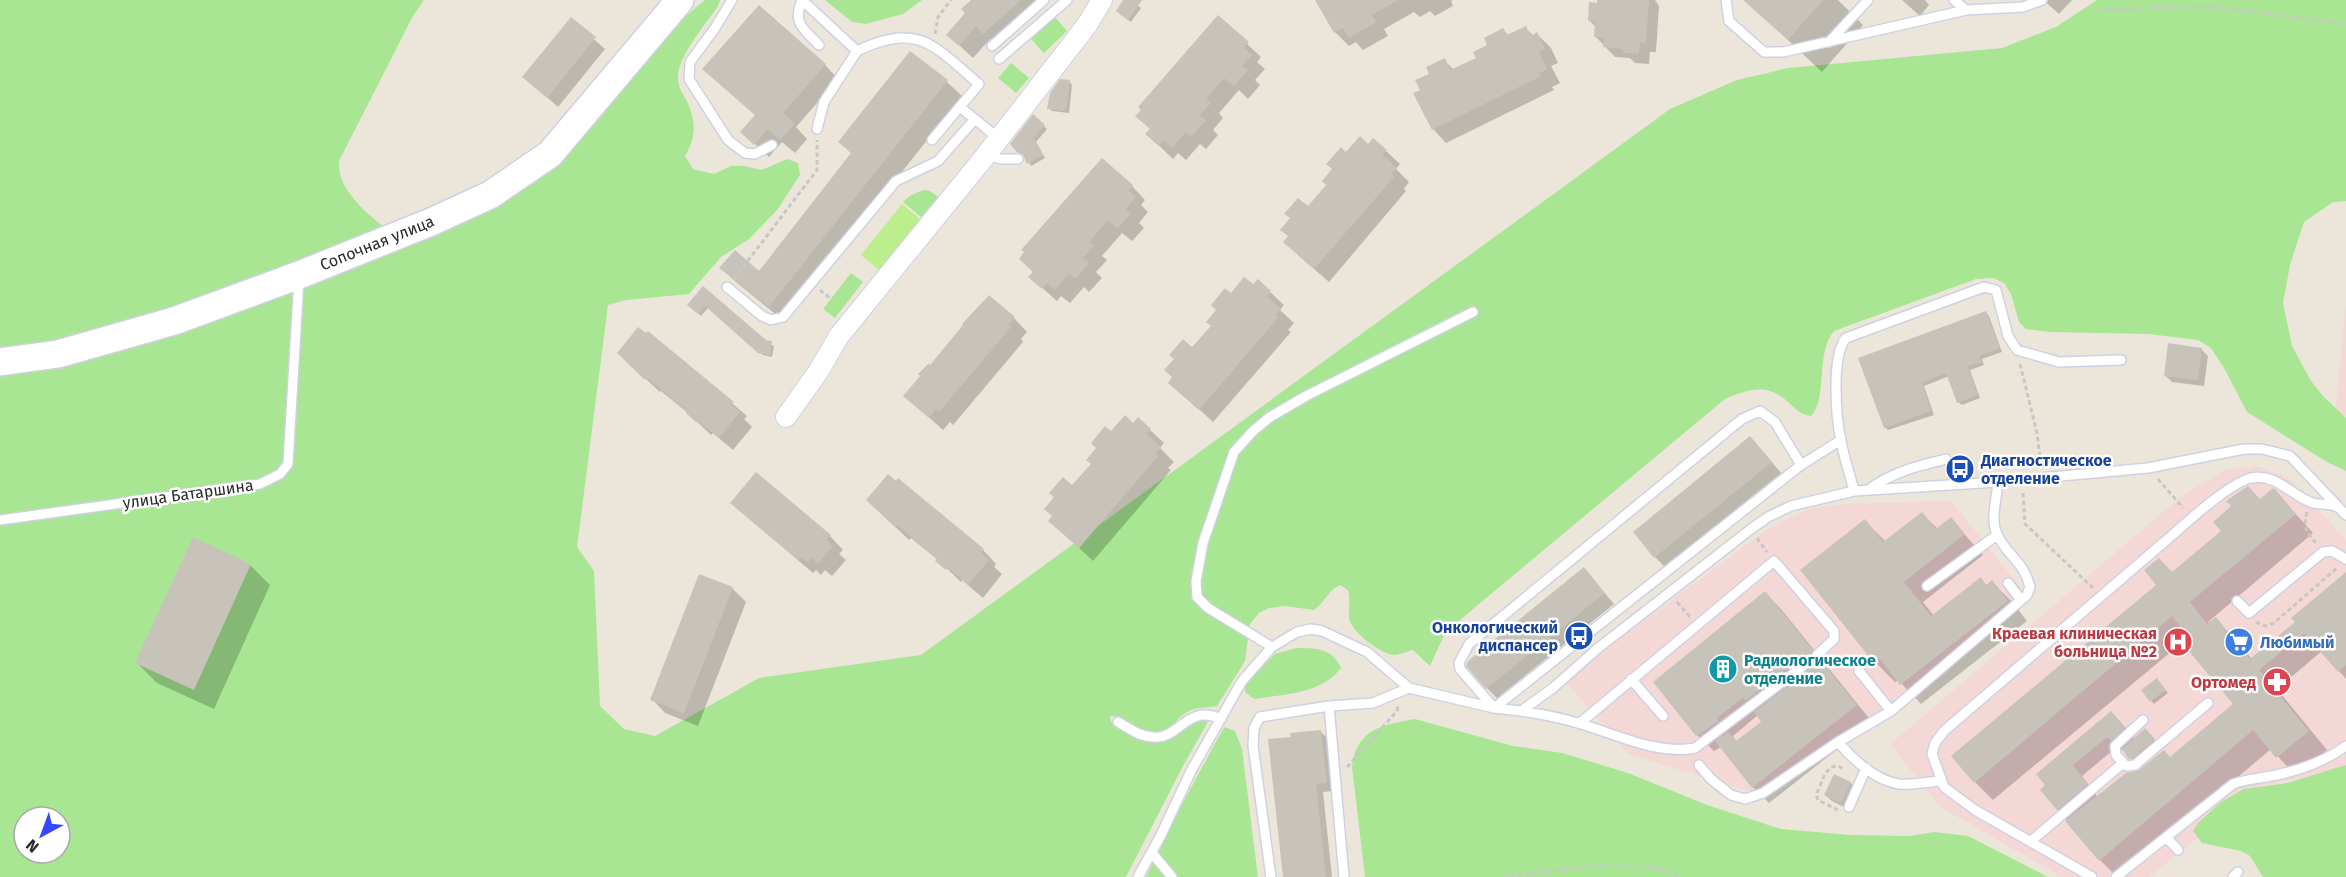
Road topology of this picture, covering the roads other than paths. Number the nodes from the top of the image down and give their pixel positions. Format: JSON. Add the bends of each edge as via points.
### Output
{"nodes":[{"id":1,"x":680,"y":0,"type":"edge"},
{"id":2,"x":732,"y":0,"type":"edge"},
{"id":3,"x":802,"y":0,"type":"edge"},
{"id":4,"x":1044,"y":0,"type":"edge"},
{"id":5,"x":1067,"y":0,"type":"edge"},
{"id":6,"x":1102,"y":0,"type":"edge"},
{"id":7,"x":1726,"y":0,"type":"edge"},
{"id":8,"x":1868,"y":0,"type":"edge"},
{"id":9,"x":1954,"y":0,"type":"edge"},
{"id":10,"x":2034,"y":1,"type":"edge"},
{"id":11,"x":1966,"y":10,"type":"junction"},
{"id":12,"x":1829,"y":42,"type":"junction"},
{"id":13,"x":819,"y":45,"type":"dead end"},
{"id":14,"x":992,"y":46,"type":"dead end"},
{"id":15,"x":857,"y":51,"type":"junction"},
{"id":16,"x":999,"y":59,"type":"dead end"},
{"id":17,"x":960,"y":107,"type":"junction"},
{"id":18,"x":975,"y":119,"type":"junction"},
{"id":19,"x":817,"y":129,"type":"road end"},
{"id":20,"x":932,"y":140,"type":"dead end"},
{"id":21,"x":772,"y":145,"type":"dead end"},
{"id":22,"x":993,"y":146,"type":"junction"},
{"id":23,"x":1018,"y":159,"type":"dead end"},
{"id":24,"x":299,"y":275,"type":"junction"},
{"id":25,"x":727,"y":287,"type":"road end"},
{"id":26,"x":1473,"y":312,"type":"dead end"},
{"id":27,"x":2121,"y":360,"type":"dead end"},
{"id":28,"x":0,"y":362,"type":"edge"},
{"id":29,"x":786,"y":417,"type":"dead end"},
{"id":30,"x":1841,"y":440,"type":"junction"},
{"id":31,"x":1946,"y":459,"type":"dead end"},
{"id":32,"x":1801,"y":465,"type":"junction"},
{"id":33,"x":1998,"y":482,"type":"junction"},
{"id":34,"x":1868,"y":490,"type":"junction"},
{"id":35,"x":1854,"y":491,"type":"junction"},
{"id":36,"x":2344,"y":512,"type":"edge"},
{"id":37,"x":0,"y":520,"type":"edge"},
{"id":38,"x":1997,"y":535,"type":"junction"},
{"id":39,"x":2346,"y":559,"type":"edge"},
{"id":40,"x":2007,"y":583,"type":"dead end"},
{"id":41,"x":1927,"y":586,"type":"dead end"},
{"id":42,"x":2021,"y":600,"type":"junction"},
{"id":43,"x":2237,"y":601,"type":"dead end"},
{"id":44,"x":1272,"y":646,"type":"junction"},
{"id":45,"x":1817,"y":655,"type":"dead end"},
{"id":46,"x":1802,"y":667,"type":"dead end"},
{"id":47,"x":1859,"y":671,"type":"dead end"},
{"id":48,"x":1631,"y":679,"type":"junction"},
{"id":49,"x":1409,"y":688,"type":"junction"},
{"id":50,"x":2208,"y":703,"type":"dead end"},
{"id":51,"x":1329,"y":706,"type":"junction"},
{"id":52,"x":1494,"y":708,"type":"junction"},
{"id":53,"x":1521,"y":711,"type":"junction"},
{"id":54,"x":1891,"y":711,"type":"junction"},
{"id":55,"x":1663,"y":716,"type":"dead end"},
{"id":56,"x":1221,"y":719,"type":"junction"},
{"id":57,"x":2142,"y":720,"type":"dead end"},
{"id":58,"x":1118,"y":722,"type":"dead end"},
{"id":59,"x":1580,"y":723,"type":"junction"},
{"id":60,"x":1838,"y":742,"type":"junction"},
{"id":61,"x":2346,"y":746,"type":"edge"},
{"id":62,"x":2123,"y":763,"type":"junction"},
{"id":63,"x":1699,"y":765,"type":"dead end"},
{"id":64,"x":1864,"y":772,"type":"junction"},
{"id":65,"x":1941,"y":782,"type":"junction"},
{"id":66,"x":1849,"y":807,"type":"road end"},
{"id":67,"x":2166,"y":837,"type":"junction"},
{"id":68,"x":2031,"y":841,"type":"junction"},
{"id":69,"x":2178,"y":850,"type":"dead end"},
{"id":70,"x":1152,"y":854,"type":"junction"},
{"id":71,"x":1138,"y":877,"type":"edge"},
{"id":72,"x":1172,"y":877,"type":"edge"},
{"id":73,"x":1271,"y":877,"type":"edge"},
{"id":74,"x":1344,"y":877,"type":"edge"},
{"id":75,"x":2092,"y":877,"type":"edge"},
{"id":76,"x":2116,"y":877,"type":"edge"}],
"edges":[{"from":1,"to":24,"type":"main road","name":"Сопочная улица","via":[[550,154],[490,195]]},
{"from":2,"to":21,"type":"lane","via":[[690,62],[690,79],[728,140],[745,153],[754,154]]},
{"from":3,"to":13,"type":"lane","via":[[798,20]]},
{"from":3,"to":15,"type":"lane"},
{"from":4,"to":14,"type":"lane"},
{"from":5,"to":16,"type":"lane"},
{"from":6,"to":22,"type":"street"},
{"from":7,"to":12,"type":"lane","via":[[1729,21],[1764,52]]},
{"from":8,"to":12,"type":"lane"},
{"from":9,"to":11,"type":"lane"},
{"from":10,"to":11,"type":"lane","via":[[2023,7]]},
{"from":11,"to":12,"type":"lane"},
{"from":15,"to":17,"type":"lane","via":[[896,38],[933,45],[979,84]]},
{"from":15,"to":19,"type":"lane","via":[[824,102]]},
{"from":17,"to":18,"type":"lane"},
{"from":17,"to":20,"type":"lane"},
{"from":18,"to":22,"type":"lane"},
{"from":18,"to":25,"type":"lane","via":[[938,161],[896,181],[783,316],[771,320]]},
{"from":22,"to":23,"type":"lane","via":[[1000,159]]},
{"from":22,"to":29,"type":"street","via":[[844,336]]},
{"from":24,"to":28,"type":"main road","name":"Сопочная улица","via":[[174,321],[58,354]]},
{"from":24,"to":37,"type":"lane","name":"улица Батаршина","via":[[288,464],[280,474],[260,484]]},
{"from":26,"to":44,"type":"lane","via":[[1270,417],[1234,452],[1203,543],[1197,597],[1208,608]]},
{"from":27,"to":30,"type":"lane","via":[[2059,362],[2017,350],[2008,336],[1996,290],[1984,287],[1846,339],[1838,353]]},
{"from":30,"to":32,"type":"lane"},
{"from":30,"to":35,"type":"lane"},
{"from":31,"to":34,"type":"lane","via":[[1903,470]]},
{"from":32,"to":52,"type":"lane"},
{"from":32,"to":52,"type":"lane","via":[[1775,422],[1760,411],[1742,419],[1468,644],[1460,669]]},
{"from":33,"to":34,"type":"lane"},
{"from":33,"to":36,"type":"lane","via":[[2148,468],[2262,449],[2290,456]]},
{"from":33,"to":38,"type":"lane","via":[[1994,521]]},
{"from":34,"to":35,"type":"lane"},
{"from":35,"to":53,"type":"lane","via":[[1808,500],[1768,517]]},
{"from":36,"to":65,"type":"lane","via":[[2336,505],[2310,502],[2281,483],[2260,477],[2223,494],[1944,731],[1932,754]]},
{"from":38,"to":41,"type":"lane"},
{"from":38,"to":42,"type":"lane","via":[[2028,579],[2030,587]]},
{"from":39,"to":43,"type":"lane","via":[[2323,552],[2249,614]]},
{"from":40,"to":42,"type":"lane"},
{"from":42,"to":54,"type":"lane"},
{"from":44,"to":49,"type":"lane","via":[[1298,632],[1323,631],[1367,652]]},
{"from":44,"to":56,"type":"lane","via":[[1242,681]]},
{"from":45,"to":48,"type":"lane","via":[[1834,639],[1834,632],[1774,561]]},
{"from":46,"to":59,"type":"lane","via":[[1695,748],[1665,750]]},
{"from":47,"to":54,"type":"lane"},
{"from":48,"to":55,"type":"lane"},
{"from":48,"to":59,"type":"lane"},
{"from":49,"to":51,"type":"lane","via":[[1373,703]]},
{"from":49,"to":52,"type":"lane"},
{"from":50,"to":62,"type":"lane","via":[[2134,765]]},
{"from":51,"to":73,"type":"lane","via":[[1260,717],[1254,728],[1253,747]]},
{"from":51,"to":74,"type":"lane"},
{"from":52,"to":53,"type":"lane"},
{"from":53,"to":59,"type":"lane"},
{"from":54,"to":60,"type":"lane"},
{"from":56,"to":58,"type":"lane","via":[[1199,714],[1154,738]]},
{"from":56,"to":70,"type":"lane","via":[[1191,771]]},
{"from":57,"to":62,"type":"lane","via":[[2115,746]]},
{"from":60,"to":63,"type":"lane","via":[[1770,789],[1745,799],[1731,795]]},
{"from":60,"to":64,"type":"lane"},
{"from":61,"to":67,"type":"lane","via":[[2329,759],[2233,784]]},
{"from":62,"to":68,"type":"lane"},
{"from":64,"to":65,"type":"lane","via":[[1901,784]]},
{"from":64,"to":66,"type":"lane"},
{"from":65,"to":68,"type":"lane","via":[[1975,810]]},
{"from":67,"to":69,"type":"lane"},
{"from":67,"to":76,"type":"lane"},
{"from":68,"to":75,"type":"lane"},
{"from":70,"to":71,"type":"lane"},
{"from":70,"to":72,"type":"lane"}]}
